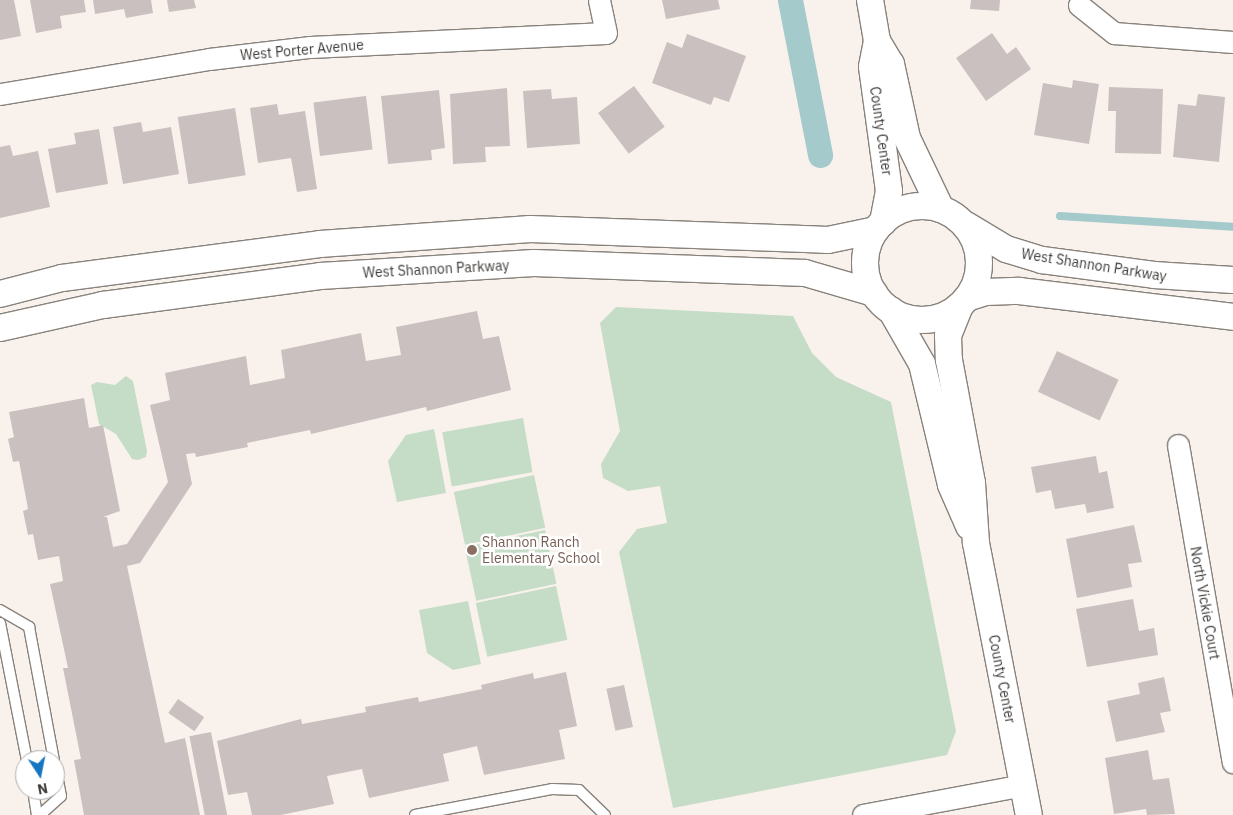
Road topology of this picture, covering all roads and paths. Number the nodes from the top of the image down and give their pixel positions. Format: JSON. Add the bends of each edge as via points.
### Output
{"nodes":[{"id":1,"x":599,"y":0,"type":"edge"},
{"id":2,"x":870,"y":0,"type":"edge"},
{"id":3,"x":1079,"y":5,"type":"dead end"},
{"id":4,"x":877,"y":41,"type":"junction"},
{"id":5,"x":1233,"y":42,"type":"edge"},
{"id":6,"x":0,"y":94,"type":"edge"},
{"id":7,"x":941,"y":209,"type":"junction"},
{"id":8,"x":963,"y":223,"type":"junction"},
{"id":9,"x":879,"y":226,"type":"junction"},
{"id":10,"x":1233,"y":280,"type":"edge"},
{"id":11,"x":0,"y":294,"type":"edge"},
{"id":12,"x":882,"y":302,"type":"junction"},
{"id":13,"x":964,"y":302,"type":"junction"},
{"id":14,"x":1233,"y":317,"type":"edge"},
{"id":15,"x":0,"y":328,"type":"edge"},
{"id":16,"x":1178,"y":444,"type":"dead end"},
{"id":17,"x":976,"y":543,"type":"junction"},
{"id":18,"x":0,"y":610,"type":"edge"},
{"id":19,"x":0,"y":622,"type":"edge"},
{"id":20,"x":25,"y":750,"type":"edge"},
{"id":21,"x":52,"y":750,"type":"edge"},
{"id":22,"x":1233,"y":762,"type":"edge"},
{"id":23,"x":1023,"y":785,"type":"junction"},
{"id":24,"x":35,"y":800,"type":"edge"},
{"id":25,"x":56,"y":800,"type":"edge"},
{"id":26,"x":39,"y":815,"type":"edge"},
{"id":27,"x":415,"y":815,"type":"edge"},
{"id":28,"x":605,"y":815,"type":"edge"},
{"id":29,"x":863,"y":815,"type":"edge"},
{"id":30,"x":1028,"y":815,"type":"edge"}],
"edges":[{"from":1,"to":6,"type":"street","name":"West Porter Avenue","via":[[606,33],[310,47],[181,63]]},
{"from":2,"to":4,"type":"street","name":"County Center"},
{"from":3,"to":5,"type":"street","via":[[1114,33]]},
{"from":4,"to":7,"type":"street","name":"County Center","via":[[891,64],[910,146]]},
{"from":4,"to":9,"type":"street","name":"County Center","via":[[872,67],[889,192]]},
{"from":7,"to":8,"type":"street"},
{"from":7,"to":9,"type":"street","via":[[912,207]]},
{"from":8,"to":10,"type":"street","name":"West Shannon Parkway","via":[[1006,249],[1035,258],[1154,275]]},
{"from":8,"to":13,"type":"street","via":[[975,241],[980,262],[976,284]]},
{"from":9,"to":11,"type":"street","via":[[828,240],[530,229],[349,242],[62,278]]},
{"from":9,"to":12,"type":"street","via":[[865,264]]},
{"from":12,"to":13,"type":"street","via":[[910,319],[931,319]]},
{"from":12,"to":15,"type":"street","name":"West Shannon Parkway","via":[[805,273],[734,267],[534,263],[320,276],[103,305]]},
{"from":12,"to":17,"type":"street","name":"County Center","via":[[922,364],[951,485]]},
{"from":13,"to":14,"type":"street","via":[[986,292],[1019,291]]},
{"from":13,"to":17,"type":"street","name":"County Center","via":[[950,327],[948,347],[972,483]]},
{"from":16,"to":22,"type":"street","name":"North Vickie Court"},
{"from":17,"to":23,"type":"street","name":"County Center"},
{"from":18,"to":21,"type":"lane","via":[[28,627]]},
{"from":19,"to":20,"type":"lane"},
{"from":23,"to":29,"type":"street"},
{"from":23,"to":30,"type":"street","name":"County Center"},
{"from":24,"to":26,"type":"lane"},
{"from":25,"to":26,"type":"lane"},
{"from":27,"to":28,"type":"lane","via":[[552,789],[579,790]]}]}
